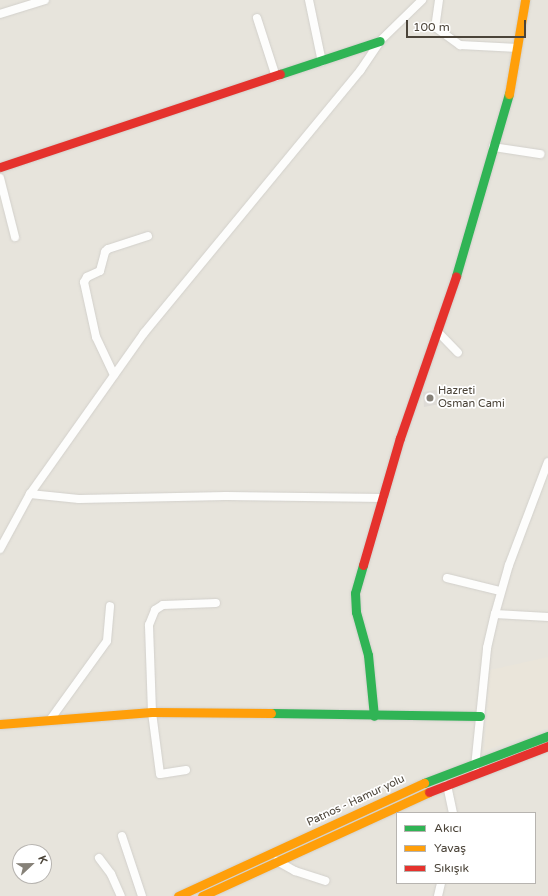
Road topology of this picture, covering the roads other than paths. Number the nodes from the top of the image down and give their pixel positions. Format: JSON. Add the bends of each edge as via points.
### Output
{"nodes":[{"id":1,"x":45,"y":0,"type":"edge"},
{"id":2,"x":309,"y":0,"type":"edge"},
{"id":3,"x":422,"y":0,"type":"edge"},
{"id":4,"x":439,"y":0,"type":"edge"},
{"id":5,"x":525,"y":0,"type":"edge"},
{"id":6,"x":0,"y":14,"type":"edge"},
{"id":7,"x":256,"y":18,"type":"dead end"},
{"id":8,"x":380,"y":41,"type":"junction"},
{"id":9,"x":518,"y":48,"type":"junction"},
{"id":10,"x":322,"y":62,"type":"junction"},
{"id":11,"x":276,"y":77,"type":"junction"},
{"id":12,"x":493,"y":147,"type":"junction"},
{"id":13,"x":540,"y":154,"type":"dead end"},
{"id":14,"x":0,"y":167,"type":"edge"},
{"id":15,"x":0,"y":178,"type":"edge"},
{"id":16,"x":148,"y":236,"type":"dead end"},
{"id":17,"x":15,"y":237,"type":"dead end"},
{"id":18,"x":437,"y":331,"type":"junction"},
{"id":19,"x":458,"y":353,"type":"dead end"},
{"id":20,"x":114,"y":375,"type":"junction"},
{"id":21,"x":548,"y":462,"type":"edge"},
{"id":22,"x":30,"y":494,"type":"junction"},
{"id":23,"x":384,"y":498,"type":"junction"},
{"id":24,"x":0,"y":549,"type":"edge"},
{"id":25,"x":447,"y":578,"type":"dead end"},
{"id":26,"x":500,"y":591,"type":"junction"},
{"id":27,"x":216,"y":603,"type":"dead end"},
{"id":28,"x":110,"y":606,"type":"dead end"},
{"id":29,"x":495,"y":614,"type":"junction"},
{"id":30,"x":548,"y":616,"type":"edge"},
{"id":31,"x":152,"y":712,"type":"junction"},
{"id":32,"x":374,"y":716,"type":"junction"},
{"id":33,"x":480,"y":716,"type":"junction"},
{"id":34,"x":50,"y":720,"type":"junction"},
{"id":35,"x":0,"y":724,"type":"edge"},
{"id":36,"x":548,"y":736,"type":"edge"},
{"id":37,"x":548,"y":746,"type":"edge"},
{"id":38,"x":475,"y":769,"type":"junction"},
{"id":39,"x":186,"y":770,"type":"dead end"},
{"id":40,"x":447,"y":785,"type":"junction"},
{"id":41,"x":453,"y":812,"type":"edge"},
{"id":42,"x":122,"y":836,"type":"dead end"},
{"id":43,"x":99,"y":858,"type":"dead end"},
{"id":44,"x":277,"y":861,"type":"junction"},
{"id":45,"x":325,"y":881,"type":"dead end"},
{"id":46,"x":441,"y":884,"type":"edge"},
{"id":47,"x":121,"y":896,"type":"edge"},
{"id":48,"x":142,"y":896,"type":"edge"},
{"id":49,"x":178,"y":896,"type":"edge"},
{"id":50,"x":202,"y":896,"type":"edge"},
{"id":51,"x":438,"y":896,"type":"edge"}],
"edges":[{"from":1,"to":6,"type":"street"},
{"from":2,"to":10,"type":"street"},
{"from":3,"to":8,"type":"street"},
{"from":4,"to":9,"type":"street","via":[[435,27],[460,46]]},
{"from":5,"to":9,"type":"street"},
{"from":7,"to":11,"type":"street"},
{"from":8,"to":10,"type":"street"},
{"from":8,"to":20,"type":"street","via":[[360,71],[175,294]]},
{"from":9,"to":12,"type":"street","via":[[510,89]]},
{"from":10,"to":11,"type":"street"},
{"from":11,"to":14,"type":"street"},
{"from":12,"to":13,"type":"street"},
{"from":12,"to":18,"type":"street","via":[[464,255]]},
{"from":15,"to":17,"type":"street"},
{"from":16,"to":20,"type":"street","via":[[108,249],[100,271],[87,277],[84,282],[96,337]]},
{"from":18,"to":19,"type":"street"},
{"from":18,"to":23,"type":"street","via":[[400,438]]},
{"from":20,"to":22,"type":"street"},
{"from":21,"to":26,"type":"street","via":[[532,499]]},
{"from":22,"to":23,"type":"street","via":[[79,499],[226,496]]},
{"from":22,"to":24,"type":"street"},
{"from":23,"to":32,"type":"street","via":[[366,552],[355,603],[368,654]]},
{"from":25,"to":26,"type":"street"},
{"from":26,"to":29,"type":"street"},
{"from":27,"to":31,"type":"street","via":[[163,605],[151,617],[148,636]]},
{"from":28,"to":34,"type":"street","via":[[107,641]]},
{"from":29,"to":30,"type":"street"},
{"from":29,"to":33,"type":"street","via":[[487,648]]},
{"from":31,"to":32,"type":"street"},
{"from":31,"to":34,"type":"street"},
{"from":31,"to":39,"type":"street","via":[[160,774]]},
{"from":32,"to":33,"type":"street"},
{"from":33,"to":38,"type":"street"},
{"from":34,"to":35,"type":"street"},
{"from":36,"to":38,"type":"street","name":"Patnos - Hamur yolu"},
{"from":37,"to":38,"type":"street","name":"Patnos - Hamur yolu"},
{"from":38,"to":40,"type":"street","name":"Patnos - Hamur yolu"},
{"from":38,"to":49,"type":"street","name":"Patnos - Hamur yolu","via":[[411,788]]},
{"from":40,"to":41,"type":"street"},
{"from":40,"to":44,"type":"street","name":"Patnos - Hamur yolu"},
{"from":42,"to":48,"type":"street"},
{"from":43,"to":47,"type":"street","via":[[111,874]]},
{"from":44,"to":45,"type":"street","via":[[295,871]]},
{"from":44,"to":50,"type":"street","name":"Patnos - Hamur yolu"},
{"from":46,"to":51,"type":"street"}]}
